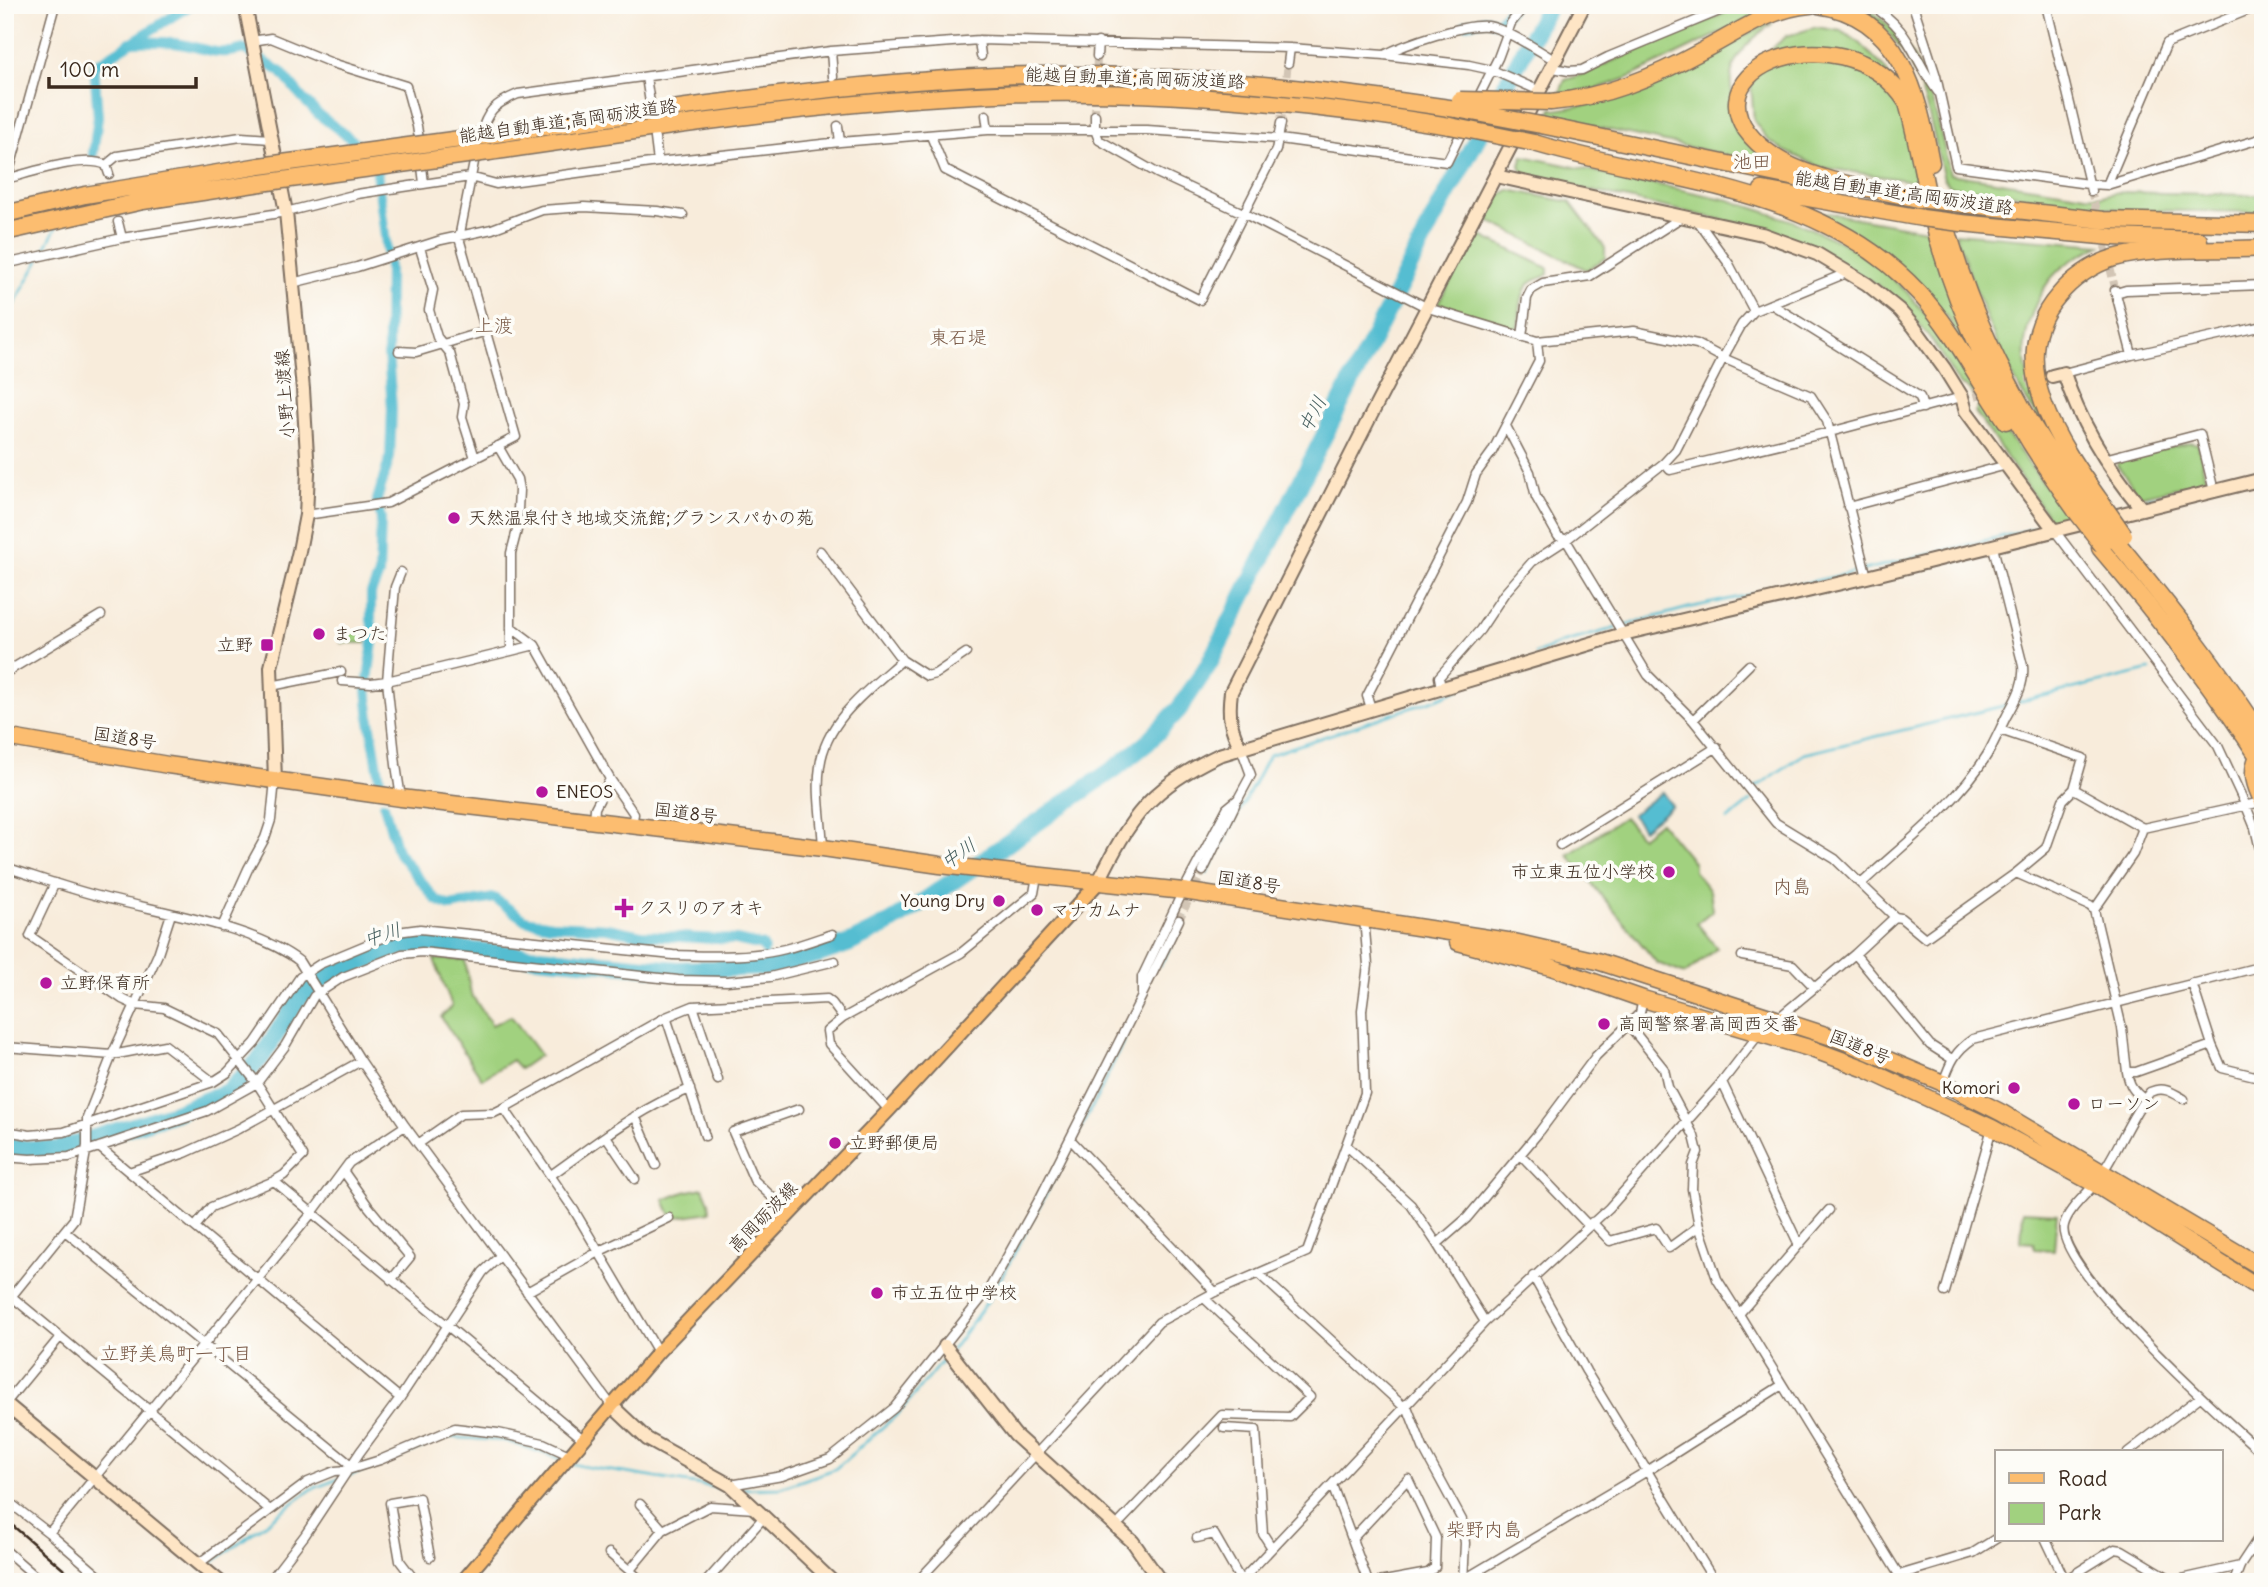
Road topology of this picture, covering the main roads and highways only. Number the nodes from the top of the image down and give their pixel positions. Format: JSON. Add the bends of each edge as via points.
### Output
{"nodes":[{"id":1,"x":1810,"y":5,"type":"edge"},
{"id":2,"x":1818,"y":5,"type":"edge"},
{"id":3,"x":1768,"y":33,"type":"dead end"},
{"id":4,"x":1746,"y":59,"type":"dead end"},
{"id":5,"x":1458,"y":104,"type":"junction"},
{"id":6,"x":1534,"y":143,"type":"junction"},
{"id":7,"x":261,"y":174,"type":"junction"},
{"id":8,"x":1918,"y":199,"type":"junction"},
{"id":9,"x":5,"y":214,"type":"edge"},
{"id":10,"x":5,"y":232,"type":"edge"},
{"id":11,"x":2259,"y":237,"type":"edge"},
{"id":12,"x":2085,"y":508,"type":"junction"},
{"id":13,"x":2111,"y":542,"type":"junction"},
{"id":14,"x":2260,"y":733,"type":"edge"},
{"id":15,"x":5,"y":737,"type":"edge"},
{"id":16,"x":2260,"y":760,"type":"edge"},
{"id":17,"x":2260,"y":802,"type":"edge"},
{"id":18,"x":1098,"y":883,"type":"junction"},
{"id":19,"x":1364,"y":918,"type":"junction"},
{"id":20,"x":2098,"y":1178,"type":"junction"},
{"id":21,"x":2263,"y":1268,"type":"edge"},
{"id":22,"x":2263,"y":1290,"type":"edge"},
{"id":23,"x":465,"y":1581,"type":"edge"}],
"edges":[{"from":1,"to":5,"type":"highway","bridge":true,"via":[[1764,17],[1678,65],[1586,98]]},
{"from":2,"to":12,"type":"highway","via":[[1844,11],[1870,26],[1908,74],[1922,114],[1951,244],[1988,340],[2030,422]]},
{"from":3,"to":12,"type":"highway","via":[[1793,20],[1835,21],[1872,44],[1892,70],[1907,103],[1940,243],[1964,313],[2007,404],[2041,460]]},
{"from":4,"to":8,"type":"highway","via":[[1738,97],[1747,126],[1777,159],[1814,174]]},
{"from":5,"to":7,"type":"highway","name":"能越自動車道;高岡砺波道路","bridge":true,"via":[[1339,87],[1083,75],[919,80],[490,135]]},
{"from":5,"to":8,"type":"highway","name":"能越自動車道;高岡砺波道路","bridge":true,"via":[[1779,175]]},
{"from":6,"to":7,"type":"highway","name":"能越自動車道;高岡砺波道路","bridge":true,"via":[[1313,106],[1082,93],[1000,94],[831,106],[489,152]]},
{"from":6,"to":11,"type":"highway","name":"能越自動車道;高岡砺波道路","bridge":true,"via":[[1777,194],[1922,218],[2112,237]]},
{"from":6,"to":12,"type":"highway","via":[[1769,201],[1830,227],[1868,250],[1898,272],[1935,311],[2018,439]]},
{"from":7,"to":9,"type":"highway","name":"能越自動車道;高岡砺波道路","via":[[85,195]]},
{"from":7,"to":10,"type":"highway","name":"能越自動車道;高岡砺波道路"},
{"from":8,"to":11,"type":"highway","name":"能越自動車道;高岡砺波道路","bridge":true},
{"from":11,"to":12,"type":"highway","via":[[2111,259],[2078,277],[2053,301],[2037,332],[2037,384]]},
{"from":12,"to":13,"type":"highway","bridge":true},
{"from":12,"to":13,"type":"highway","bridge":true},
{"from":13,"to":14,"type":"highway","via":[[2169,606]]},
{"from":13,"to":16,"type":"highway","via":[[2130,583],[2197,668]]},
{"from":15,"to":18,"type":"highway","name":"国道8号","via":[[401,798]]},
{"from":16,"to":17,"type":"highway","via":[[2254,764],[2253,782]]},
{"from":18,"to":19,"type":"highway","name":"国道8号"},
{"from":18,"to":23,"type":"main road","name":"高岡砺波線","via":[[658,1353]]},
{"from":19,"to":20,"type":"highway","name":"国道8号","via":[[1551,967],[1809,1048],[1863,1068]]},
{"from":19,"to":20,"type":"highway","name":"国道8号","via":[[1514,942],[1597,961],[1841,1040],[2003,1113]]},
{"from":20,"to":21,"type":"highway","name":"国道8号"},
{"from":20,"to":22,"type":"highway","name":"国道8号"}]}
